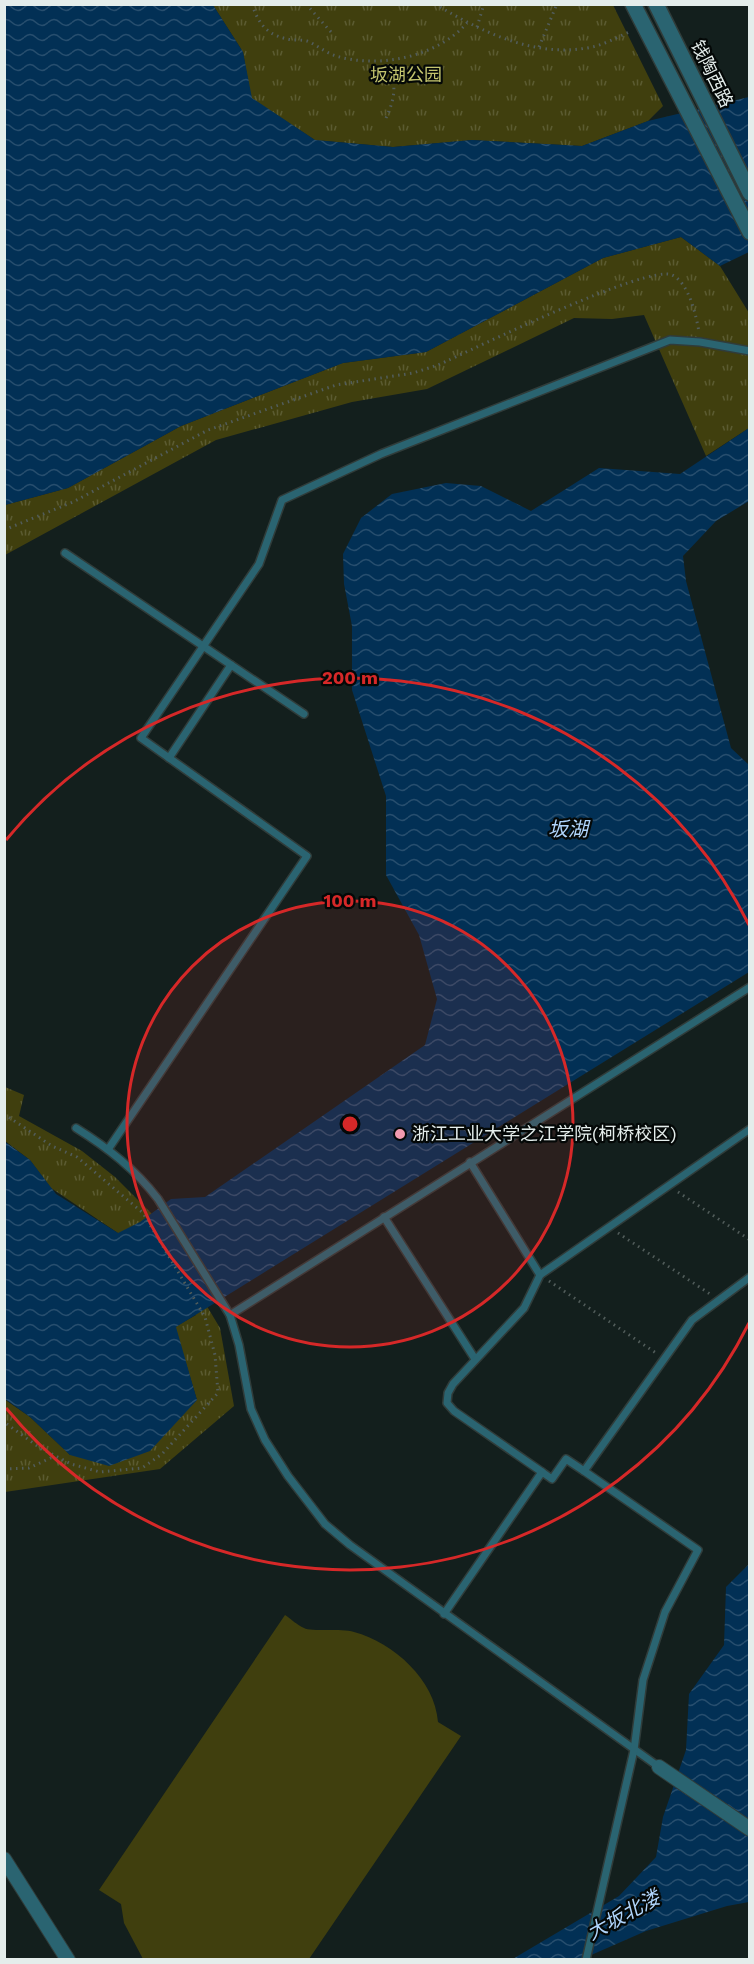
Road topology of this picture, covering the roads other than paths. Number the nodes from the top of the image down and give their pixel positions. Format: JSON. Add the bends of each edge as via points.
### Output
{"nodes":[{"id":1,"x":633,"y":4,"type":"edge"},
{"id":2,"x":656,"y":4,"type":"edge"},
{"id":3,"x":750,"y":193,"type":"edge"},
{"id":4,"x":750,"y":232,"type":"edge"},
{"id":5,"x":750,"y":351,"type":"edge"},
{"id":6,"x":65,"y":553,"type":"dead end"},
{"id":7,"x":203,"y":646,"type":"junction"},
{"id":8,"x":231,"y":665,"type":"junction"},
{"id":9,"x":304,"y":714,"type":"dead end"},
{"id":10,"x":169,"y":758,"type":"junction"},
{"id":11,"x":747,"y":988,"type":"edge"},
{"id":12,"x":750,"y":996,"type":"edge"},
{"id":13,"x":76,"y":1128,"type":"dead end"},
{"id":14,"x":750,"y":1130,"type":"edge"},
{"id":15,"x":110,"y":1148,"type":"junction"},
{"id":16,"x":470,"y":1162,"type":"junction"},
{"id":17,"x":384,"y":1217,"type":"junction"},
{"id":18,"x":540,"y":1275,"type":"junction"},
{"id":19,"x":750,"y":1277,"type":"edge"},
{"id":20,"x":230,"y":1315,"type":"junction"},
{"id":21,"x":476,"y":1359,"type":"junction"},
{"id":22,"x":584,"y":1471,"type":"junction"},
{"id":23,"x":542,"y":1472,"type":"junction"},
{"id":24,"x":444,"y":1614,"type":"junction"},
{"id":25,"x":633,"y":1750,"type":"junction"},
{"id":26,"x":659,"y":1767,"type":"joint"},
{"id":27,"x":750,"y":1829,"type":"edge"},
{"id":28,"x":4,"y":1859,"type":"edge"},
{"id":29,"x":68,"y":1959,"type":"edge"},
{"id":30,"x":586,"y":1959,"type":"edge"}],
"edges":[{"from":1,"to":4,"type":"street"},
{"from":2,"to":3,"type":"street","name":"钱陶西路"},
{"from":5,"to":7,"type":"lane","via":[[670,340],[381,454],[282,500],[259,564]]},
{"from":6,"to":7,"type":"lane"},
{"from":7,"to":8,"type":"lane"},
{"from":7,"to":10,"type":"lane","via":[[141,738]]},
{"from":8,"to":9,"type":"lane"},
{"from":8,"to":10,"type":"lane"},
{"from":10,"to":15,"type":"lane","via":[[308,856]]},
{"from":11,"to":12,"type":"lane"},
{"from":11,"to":16,"type":"lane"},
{"from":13,"to":15,"type":"lane"},
{"from":14,"to":18,"type":"lane"},
{"from":15,"to":20,"type":"lane","via":[[158,1199]]},
{"from":16,"to":17,"type":"lane"},
{"from":16,"to":18,"type":"lane"},
{"from":17,"to":20,"type":"lane"},
{"from":17,"to":21,"type":"lane"},
{"from":18,"to":21,"type":"lane","via":[[524,1308]]},
{"from":19,"to":22,"type":"lane","via":[[692,1320]]},
{"from":20,"to":24,"type":"lane","via":[[251,1409],[288,1476],[326,1524]]},
{"from":21,"to":23,"type":"lane","via":[[453,1384],[447,1403]]},
{"from":22,"to":23,"type":"lane","via":[[566,1459],[552,1479]]},
{"from":22,"to":25,"type":"lane","via":[[698,1550],[665,1612],[646,1669]]},
{"from":23,"to":24,"type":"lane"},
{"from":24,"to":25,"type":"lane"},
{"from":25,"to":26,"type":"lane"},
{"from":25,"to":30,"type":"lane"},
{"from":26,"to":27,"type":"street"},
{"from":28,"to":29,"type":"street"}]}
